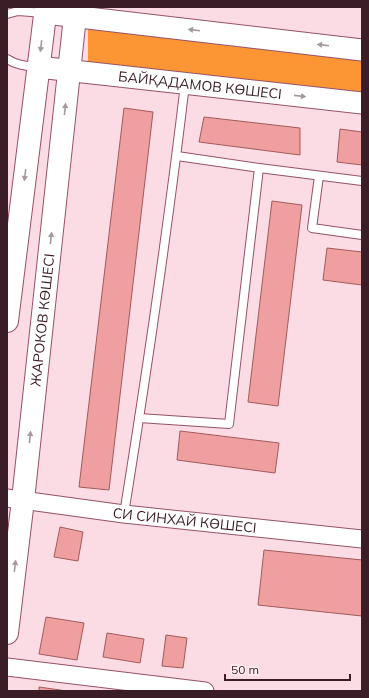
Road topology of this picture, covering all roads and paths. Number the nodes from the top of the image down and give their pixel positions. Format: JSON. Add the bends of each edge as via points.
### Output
{"nodes":[{"id":1,"x":45,"y":10,"type":"edge"},
{"id":2,"x":76,"y":11,"type":"edge"},
{"id":3,"x":7,"y":14,"type":"edge"},
{"id":4,"x":362,"y":50,"type":"edge"},
{"id":5,"x":7,"y":59,"type":"edge"},
{"id":6,"x":38,"y":67,"type":"junction"},
{"id":7,"x":69,"y":71,"type":"junction"},
{"id":8,"x":185,"y":84,"type":"junction"},
{"id":9,"x":362,"y":103,"type":"edge"},
{"id":10,"x":177,"y":156,"type":"junction"},
{"id":11,"x":259,"y":168,"type":"junction"},
{"id":12,"x":319,"y":176,"type":"junction"},
{"id":13,"x":362,"y":181,"type":"edge"},
{"id":14,"x":362,"y":235,"type":"edge"},
{"id":15,"x":7,"y":321,"type":"edge"},
{"id":16,"x":139,"y":418,"type":"junction"},
{"id":17,"x":15,"y":499,"type":"edge"},
{"id":18,"x":124,"y":514,"type":"junction"},
{"id":19,"x":362,"y":539,"type":"edge"},
{"id":20,"x":7,"y":633,"type":"edge"},
{"id":21,"x":7,"y":667,"type":"edge"},
{"id":22,"x":205,"y":691,"type":"edge"}],
"edges":[{"from":1,"to":2,"type":"street"},
{"from":1,"to":3,"type":"lane"},
{"from":1,"to":6,"type":"main road","one_way":true},
{"from":4,"to":2,"type":"street","one_way":true},
{"from":2,"to":7,"type":"main road","name":"ЖАРОКОВ КӨШЕСІ"},
{"from":5,"to":6,"type":"lane","via":[[23,66]]},
{"from":6,"to":7,"type":"street","name":"БАЙҚАДАМОВ КӨШЕСІ"},
{"from":6,"to":15,"type":"main road","one_way":true},
{"from":7,"to":8,"type":"street","name":"БАЙҚАДАМОВ КӨШЕСІ"},
{"from":17,"to":7,"type":"main road","name":"ЖАРОКОВ КӨШЕСІ","one_way":true},
{"from":8,"to":9,"type":"street","name":"БАЙҚАДАМОВ КӨШЕСІ","one_way":true},
{"from":8,"to":10,"type":"lane"},
{"from":10,"to":11,"type":"lane"},
{"from":10,"to":16,"type":"lane"},
{"from":11,"to":12,"type":"lane"},
{"from":11,"to":16,"type":"lane","via":[[229,424]]},
{"from":12,"to":13,"type":"lane"},
{"from":12,"to":14,"type":"lane","via":[[312,228]]},
{"from":16,"to":18,"type":"lane"},
{"from":17,"to":18,"type":"street","name":"СИ СИНХАЙ КӨШЕСІ"},
{"from":20,"to":17,"type":"main road","name":"ЖАРОКОВ КӨШЕСІ","one_way":true},
{"from":18,"to":19,"type":"street","name":"СИ СИНХАЙ КӨШЕСІ"},
{"from":21,"to":22,"type":"street"}]}
